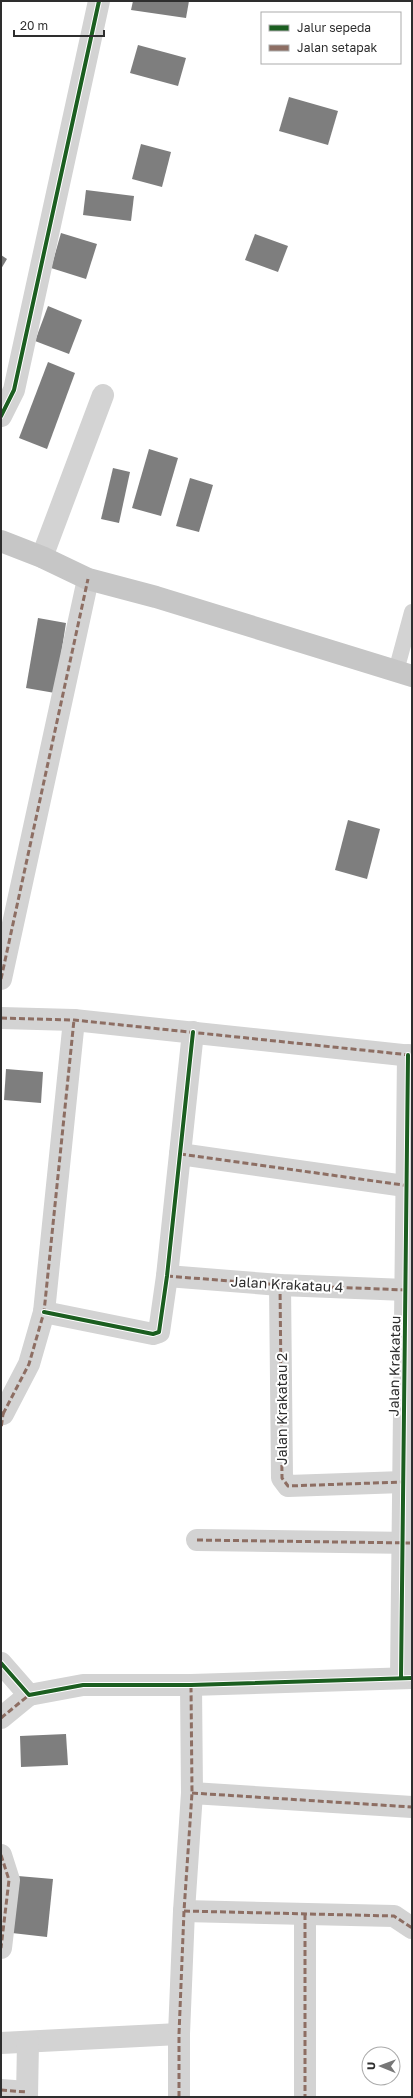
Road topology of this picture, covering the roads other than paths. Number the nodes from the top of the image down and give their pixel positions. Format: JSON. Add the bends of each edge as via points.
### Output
{"nodes":[{"id":1,"x":99,"y":1,"type":"edge"},
{"id":2,"x":103,"y":395,"type":"dead end"},
{"id":3,"x":1,"y":416,"type":"edge"},
{"id":4,"x":1,"y":541,"type":"edge"},
{"id":5,"x":42,"y":557,"type":"junction"},
{"id":6,"x":88,"y":579,"type":"junction"},
{"id":7,"x":412,"y":612,"type":"edge"},
{"id":8,"x":404,"y":674,"type":"edge"},
{"id":9,"x":1,"y":979,"type":"edge"},
{"id":10,"x":1,"y":1018,"type":"edge"},
{"id":11,"x":74,"y":1020,"type":"junction"},
{"id":12,"x":193,"y":1032,"type":"junction"},
{"id":13,"x":410,"y":1055,"type":"edge"},
{"id":14,"x":180,"y":1154,"type":"junction"},
{"id":15,"x":409,"y":1186,"type":"edge"},
{"id":16,"x":167,"y":1276,"type":"junction"},
{"id":17,"x":280,"y":1285,"type":"junction"},
{"id":18,"x":406,"y":1290,"type":"junction"},
{"id":19,"x":44,"y":1312,"type":"junction"},
{"id":20,"x":408,"y":1413,"type":"edge"},
{"id":21,"x":2,"y":1418,"type":"edge"},
{"id":22,"x":403,"y":1482,"type":"junction"},
{"id":23,"x":197,"y":1540,"type":"dead end"},
{"id":24,"x":407,"y":1542,"type":"edge"},
{"id":25,"x":1,"y":1663,"type":"edge"},
{"id":26,"x":406,"y":1678,"type":"edge"},
{"id":27,"x":191,"y":1685,"type":"junction"},
{"id":28,"x":29,"y":1695,"type":"junction"},
{"id":29,"x":1,"y":1718,"type":"edge"},
{"id":30,"x":192,"y":1793,"type":"junction"},
{"id":31,"x":412,"y":1807,"type":"edge"},
{"id":32,"x":1,"y":1855,"type":"edge"},
{"id":33,"x":184,"y":1910,"type":"junction"},
{"id":34,"x":305,"y":1914,"type":"junction"},
{"id":35,"x":412,"y":1928,"type":"edge"},
{"id":36,"x":1,"y":1948,"type":"edge"},
{"id":37,"x":179,"y":2034,"type":"junction"},
{"id":38,"x":28,"y":2042,"type":"junction"},
{"id":39,"x":1,"y":2043,"type":"edge"},
{"id":40,"x":1,"y":2090,"type":"edge"},
{"id":41,"x":27,"y":2094,"type":"edge"},
{"id":42,"x":179,"y":2097,"type":"edge"},
{"id":43,"x":305,"y":2097,"type":"edge"}],
"edges":[{"from":1,"to":3,"type":"street","via":[[14,390]]},
{"from":2,"to":5,"type":"street"},
{"from":4,"to":5,"type":"main road"},
{"from":5,"to":6,"type":"main road"},
{"from":6,"to":8,"type":"main road","via":[[156,597]]},
{"from":6,"to":9,"type":"street"},
{"from":7,"to":8,"type":"lane"},
{"from":10,"to":11,"type":"street"},
{"from":11,"to":12,"type":"street"},
{"from":11,"to":19,"type":"street"},
{"from":12,"to":13,"type":"street"},
{"from":12,"to":14,"type":"street"},
{"from":13,"to":15,"type":"street","name":"Jalan Krakatau"},
{"from":14,"to":15,"type":"street"},
{"from":14,"to":16,"type":"street"},
{"from":15,"to":18,"type":"street","name":"Jalan Krakatau"},
{"from":16,"to":17,"type":"street","name":"Jalan Krakatau 4"},
{"from":16,"to":19,"type":"street","via":[[159,1332],[153,1334]]},
{"from":17,"to":18,"type":"street","name":"Jalan Krakatau 4"},
{"from":17,"to":22,"type":"street","name":"Jalan Krakatau 2","via":[[282,1478],[288,1486]]},
{"from":18,"to":20,"type":"street","name":"Jalan Krakatau"},
{"from":19,"to":21,"type":"street","via":[[29,1364]]},
{"from":20,"to":22,"type":"street","name":"Jalan Krakatau"},
{"from":22,"to":24,"type":"street","name":"Jalan Krakatau"},
{"from":23,"to":24,"type":"street"},
{"from":24,"to":26,"type":"street","name":"Jalan Krakatau"},
{"from":25,"to":28,"type":"street"},
{"from":26,"to":27,"type":"street"},
{"from":27,"to":28,"type":"street","via":[[83,1685]]},
{"from":27,"to":30,"type":"street"},
{"from":28,"to":29,"type":"street"},
{"from":30,"to":31,"type":"street"},
{"from":30,"to":33,"type":"street"},
{"from":32,"to":36,"type":"street","via":[[9,1880]]},
{"from":33,"to":34,"type":"street"},
{"from":33,"to":37,"type":"street"},
{"from":34,"to":35,"type":"street","via":[[394,1916]]},
{"from":34,"to":43,"type":"street"},
{"from":37,"to":38,"type":"street"},
{"from":37,"to":42,"type":"street"},
{"from":38,"to":39,"type":"street"},
{"from":38,"to":41,"type":"street"},
{"from":40,"to":41,"type":"street"}]}
